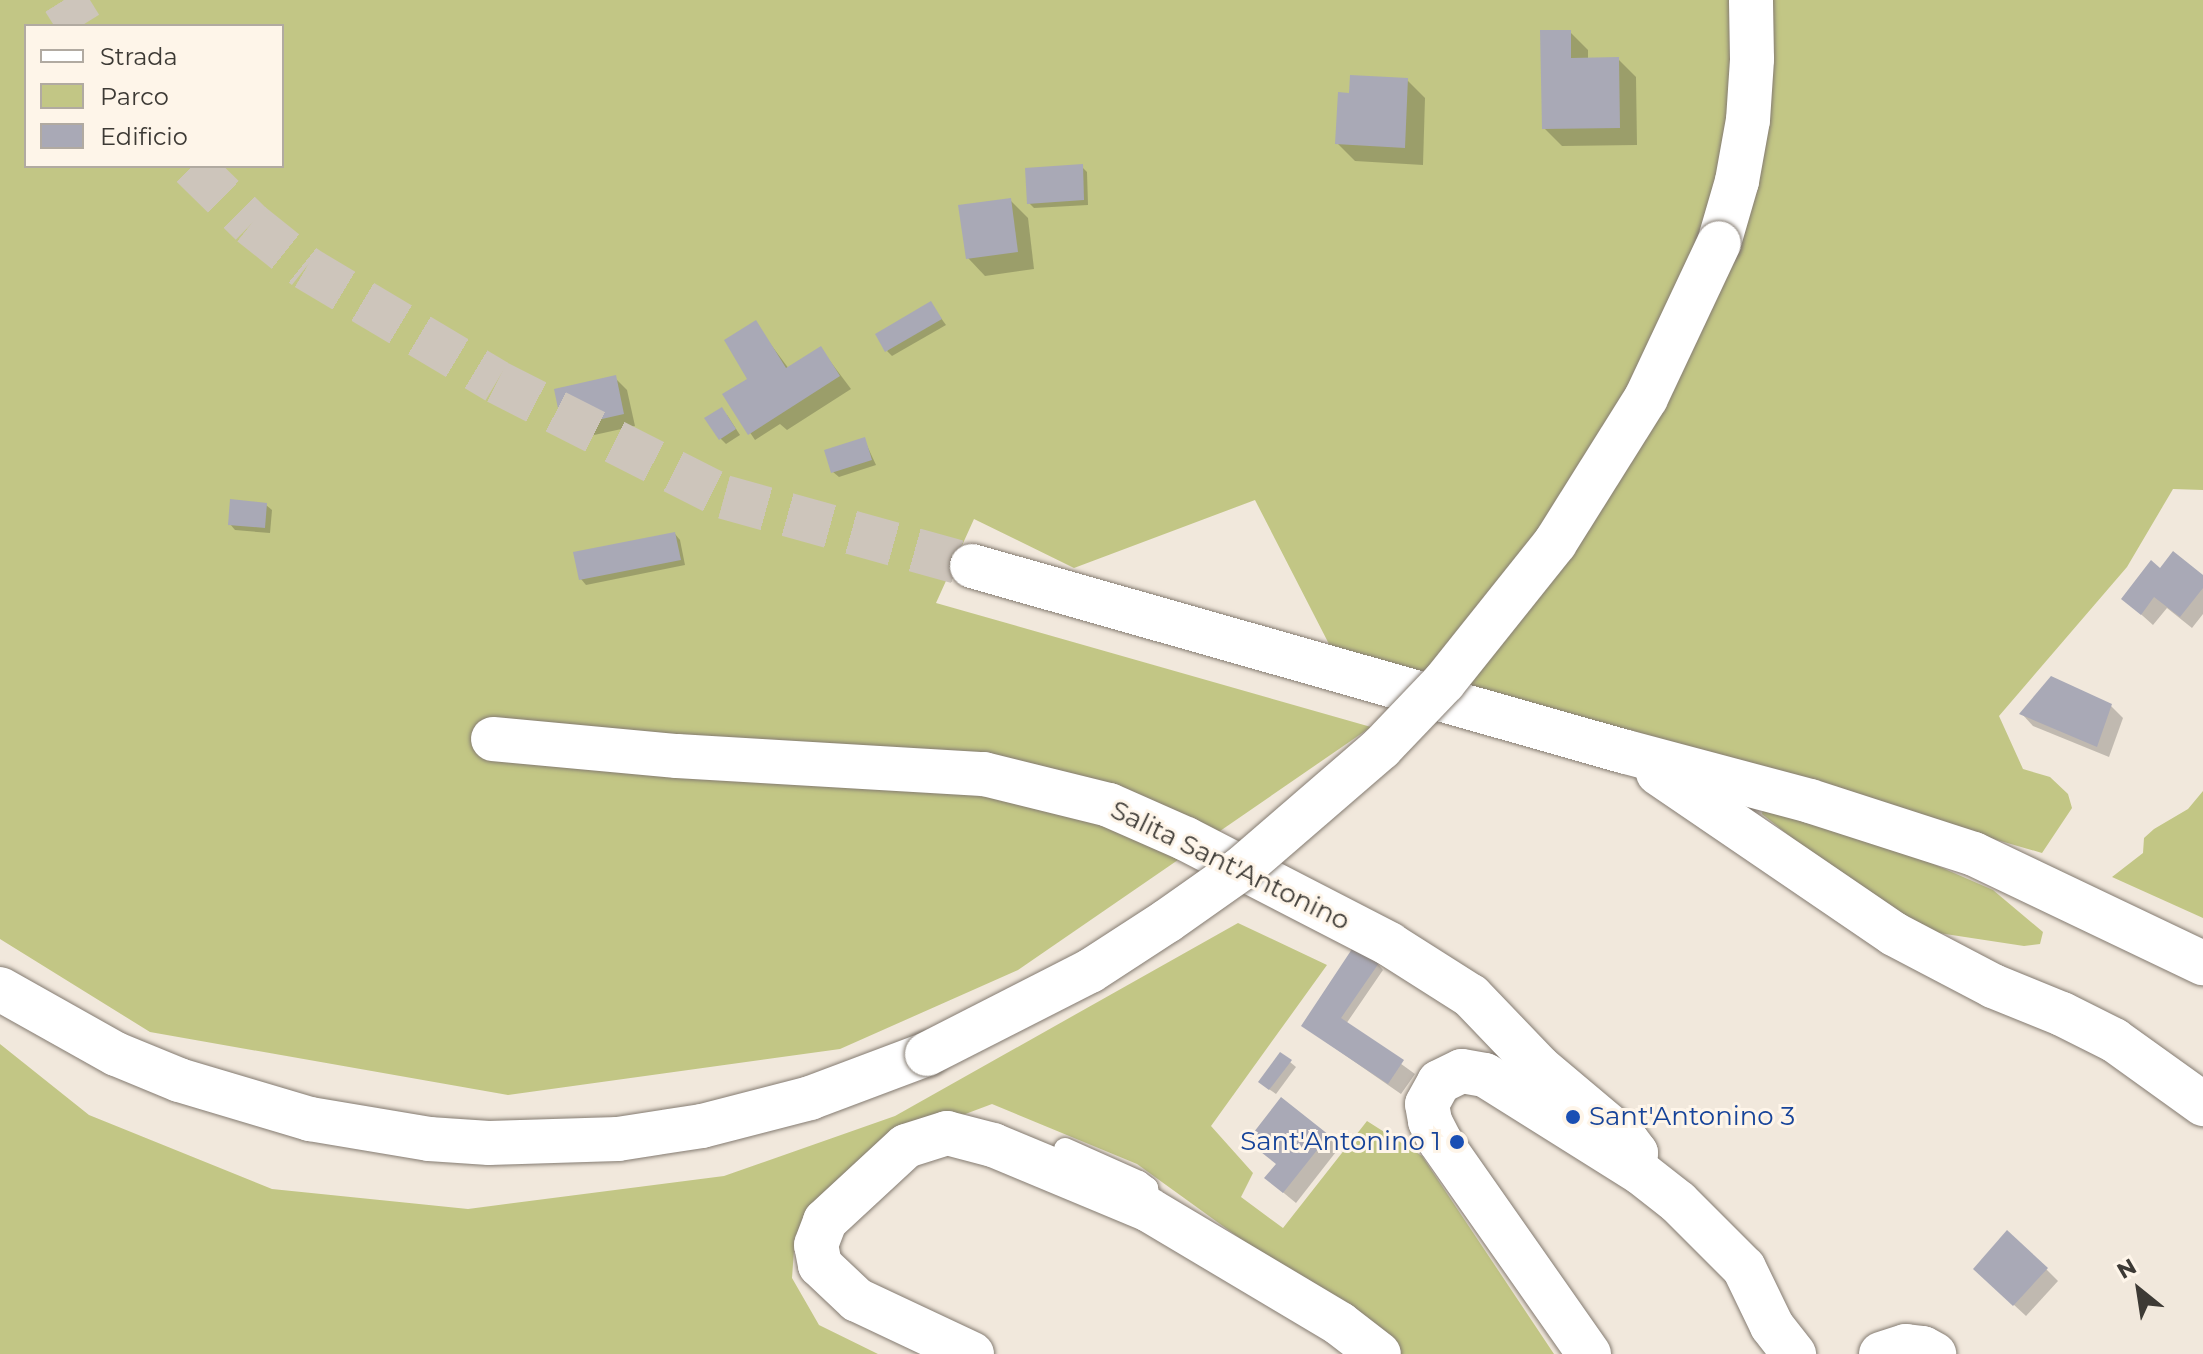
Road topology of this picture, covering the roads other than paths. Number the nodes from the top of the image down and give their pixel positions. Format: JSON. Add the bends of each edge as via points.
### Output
{"nodes":[{"id":1,"x":1751,"y":0,"type":"edge"},
{"id":2,"x":972,"y":566,"type":"tunnel mouth"},
{"id":3,"x":493,"y":739,"type":"dead end"},
{"id":4,"x":1626,"y":752,"type":"junction"},
{"id":5,"x":2203,"y":963,"type":"edge"},
{"id":6,"x":0,"y":989,"type":"edge"},
{"id":7,"x":2203,"y":1104,"type":"edge"},
{"id":8,"x":1065,"y":1149,"type":"dead end"},
{"id":9,"x":1631,"y":1166,"type":"junction"},
{"id":10,"x":1149,"y":1210,"type":"junction"},
{"id":11,"x":972,"y":1354,"type":"edge"},
{"id":12,"x":1379,"y":1354,"type":"edge"},
{"id":13,"x":1589,"y":1354,"type":"edge"},
{"id":14,"x":1794,"y":1354,"type":"edge"},
{"id":15,"x":1881,"y":1354,"type":"edge"},
{"id":16,"x":1934,"y":1354,"type":"edge"}],
"edges":[{"from":1,"to":6,"type":"main road","bridge":true,"via":[[1748,120],[1719,243],[1646,398],[1555,543],[1454,670],[1381,748],[1254,858],[1077,978],[927,1054],[810,1098],[702,1126],[618,1139],[489,1143],[429,1139],[310,1119],[179,1080],[116,1054]]},
{"from":2,"to":4,"type":"main road"},
{"from":3,"to":9,"type":"main road","name":"Salita Sant'Antonino","via":[[984,774],[1109,805],[1389,944],[1471,996],[1539,1067],[1627,1141],[1636,1153]]},
{"from":4,"to":5,"type":"main road","via":[[1810,801],[1974,854]]},
{"from":4,"to":7,"type":"main road","via":[[1894,934],[2114,1040]]},
{"from":8,"to":10,"type":"lane","via":[[1147,1188]]},
{"from":9,"to":13,"type":"main road","via":[[1485,1075],[1462,1071],[1439,1082],[1427,1104],[1440,1141]]},
{"from":9,"to":14,"type":"main road","via":[[1678,1202],[1744,1268],[1772,1326]]},
{"from":10,"to":11,"type":"main road","via":[[993,1145],[947,1133],[906,1146],[825,1221],[816,1245],[820,1265],[857,1300]]},
{"from":10,"to":12,"type":"main road","via":[[1340,1324]]},
{"from":15,"to":16,"type":"main road","via":[[1906,1346]]}]}
